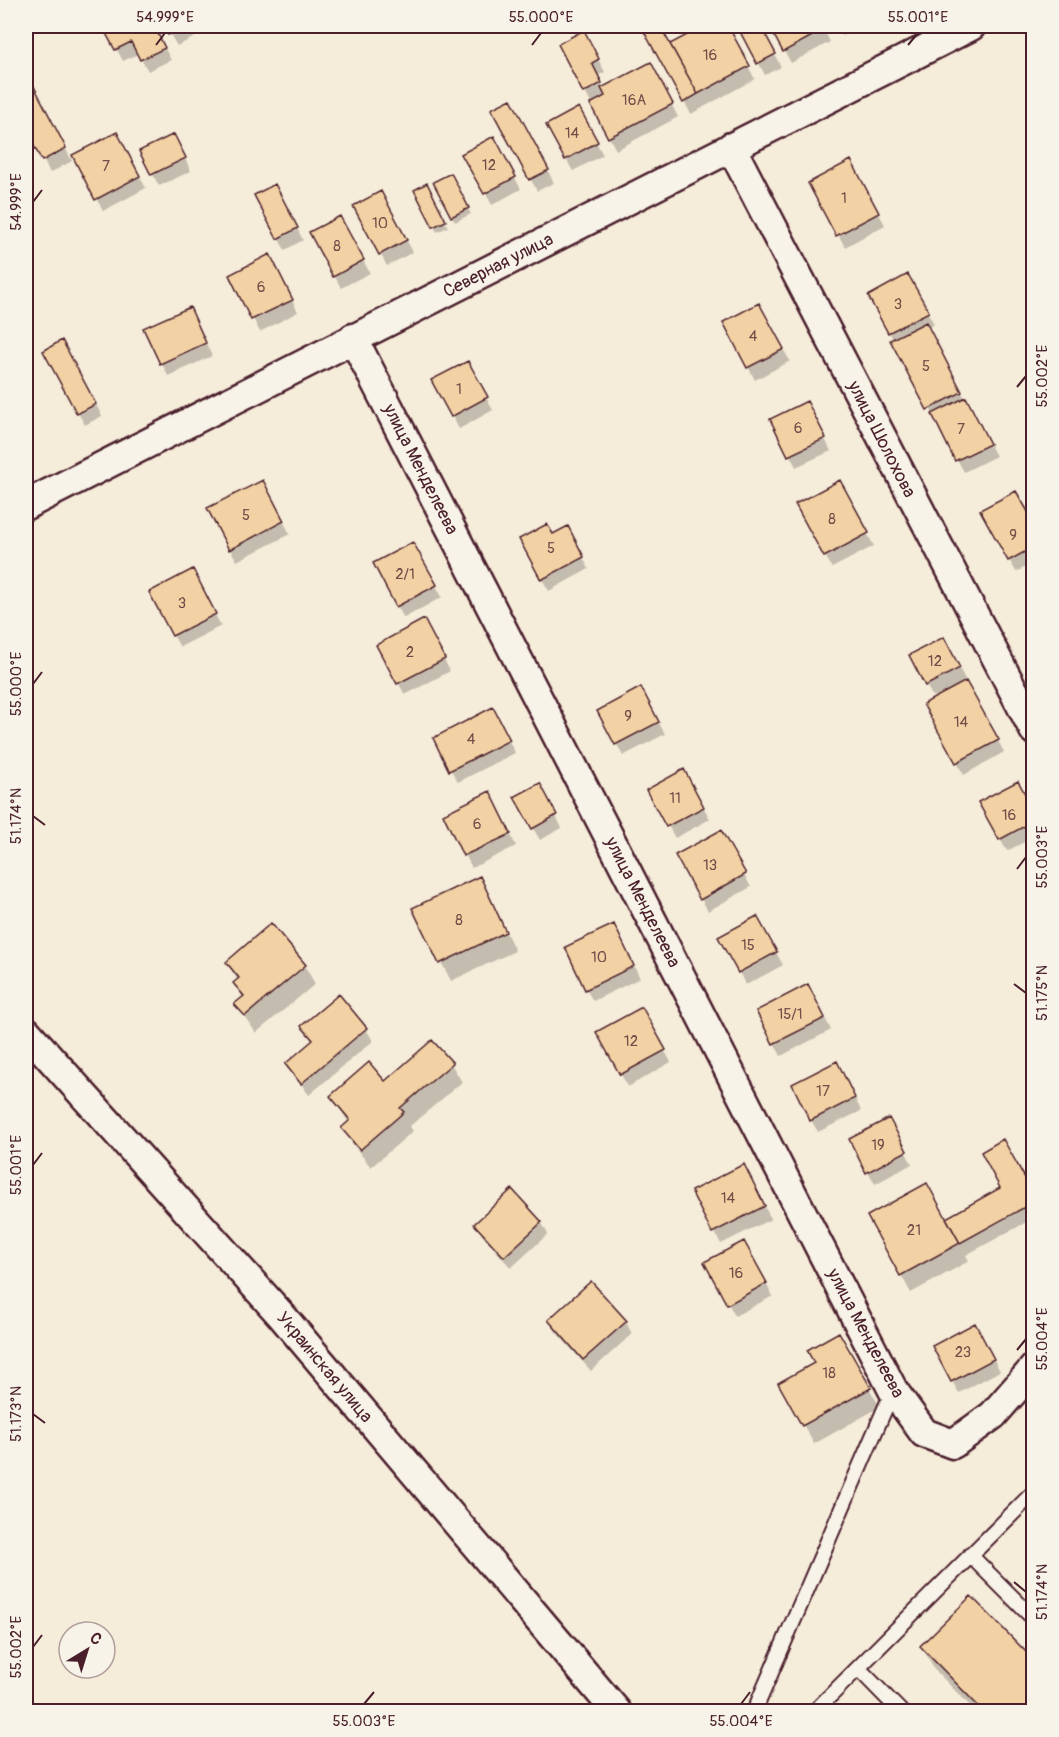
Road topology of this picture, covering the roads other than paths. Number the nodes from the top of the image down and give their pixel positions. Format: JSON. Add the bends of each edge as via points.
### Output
{"nodes":[{"id":1,"x":971,"y":26,"type":"edge"},
{"id":2,"x":731,"y":147,"type":"junction"},
{"id":3,"x":353,"y":338,"type":"junction"},
{"id":4,"x":26,"y":505,"type":"edge"},
{"id":5,"x":1034,"y":730,"type":"edge"},
{"id":6,"x":26,"y":1031,"type":"edge"},
{"id":7,"x":1034,"y":1368,"type":"edge"},
{"id":8,"x":893,"y":1390,"type":"junction"},
{"id":9,"x":1034,"y":1492,"type":"edge"},
{"id":10,"x":970,"y":1555,"type":"junction"},
{"id":11,"x":1034,"y":1619,"type":"edge"},
{"id":12,"x":858,"y":1668,"type":"junction"},
{"id":13,"x":616,"y":1712,"type":"edge"},
{"id":14,"x":754,"y":1712,"type":"edge"},
{"id":15,"x":814,"y":1712,"type":"edge"},
{"id":16,"x":902,"y":1712,"type":"edge"}],
"edges":[{"from":1,"to":2,"type":"street","name":"Северная улица"},
{"from":2,"to":3,"type":"street","name":"Северная улица"},
{"from":2,"to":5,"type":"street","name":"улица Шолохова"},
{"from":3,"to":4,"type":"street","name":"Северная улица"},
{"from":3,"to":8,"type":"street","name":"улица Менделеева"},
{"from":6,"to":13,"type":"street","name":"Украинская улица","via":[[282,1316]]},
{"from":7,"to":8,"type":"street","name":"улица Менделеева","via":[[993,1415],[953,1444],[924,1433]]},
{"from":8,"to":14,"type":"lane"},
{"from":9,"to":10,"type":"lane"},
{"from":10,"to":11,"type":"lane"},
{"from":10,"to":12,"type":"lane"},
{"from":12,"to":15,"type":"lane"},
{"from":12,"to":16,"type":"lane"}]}
